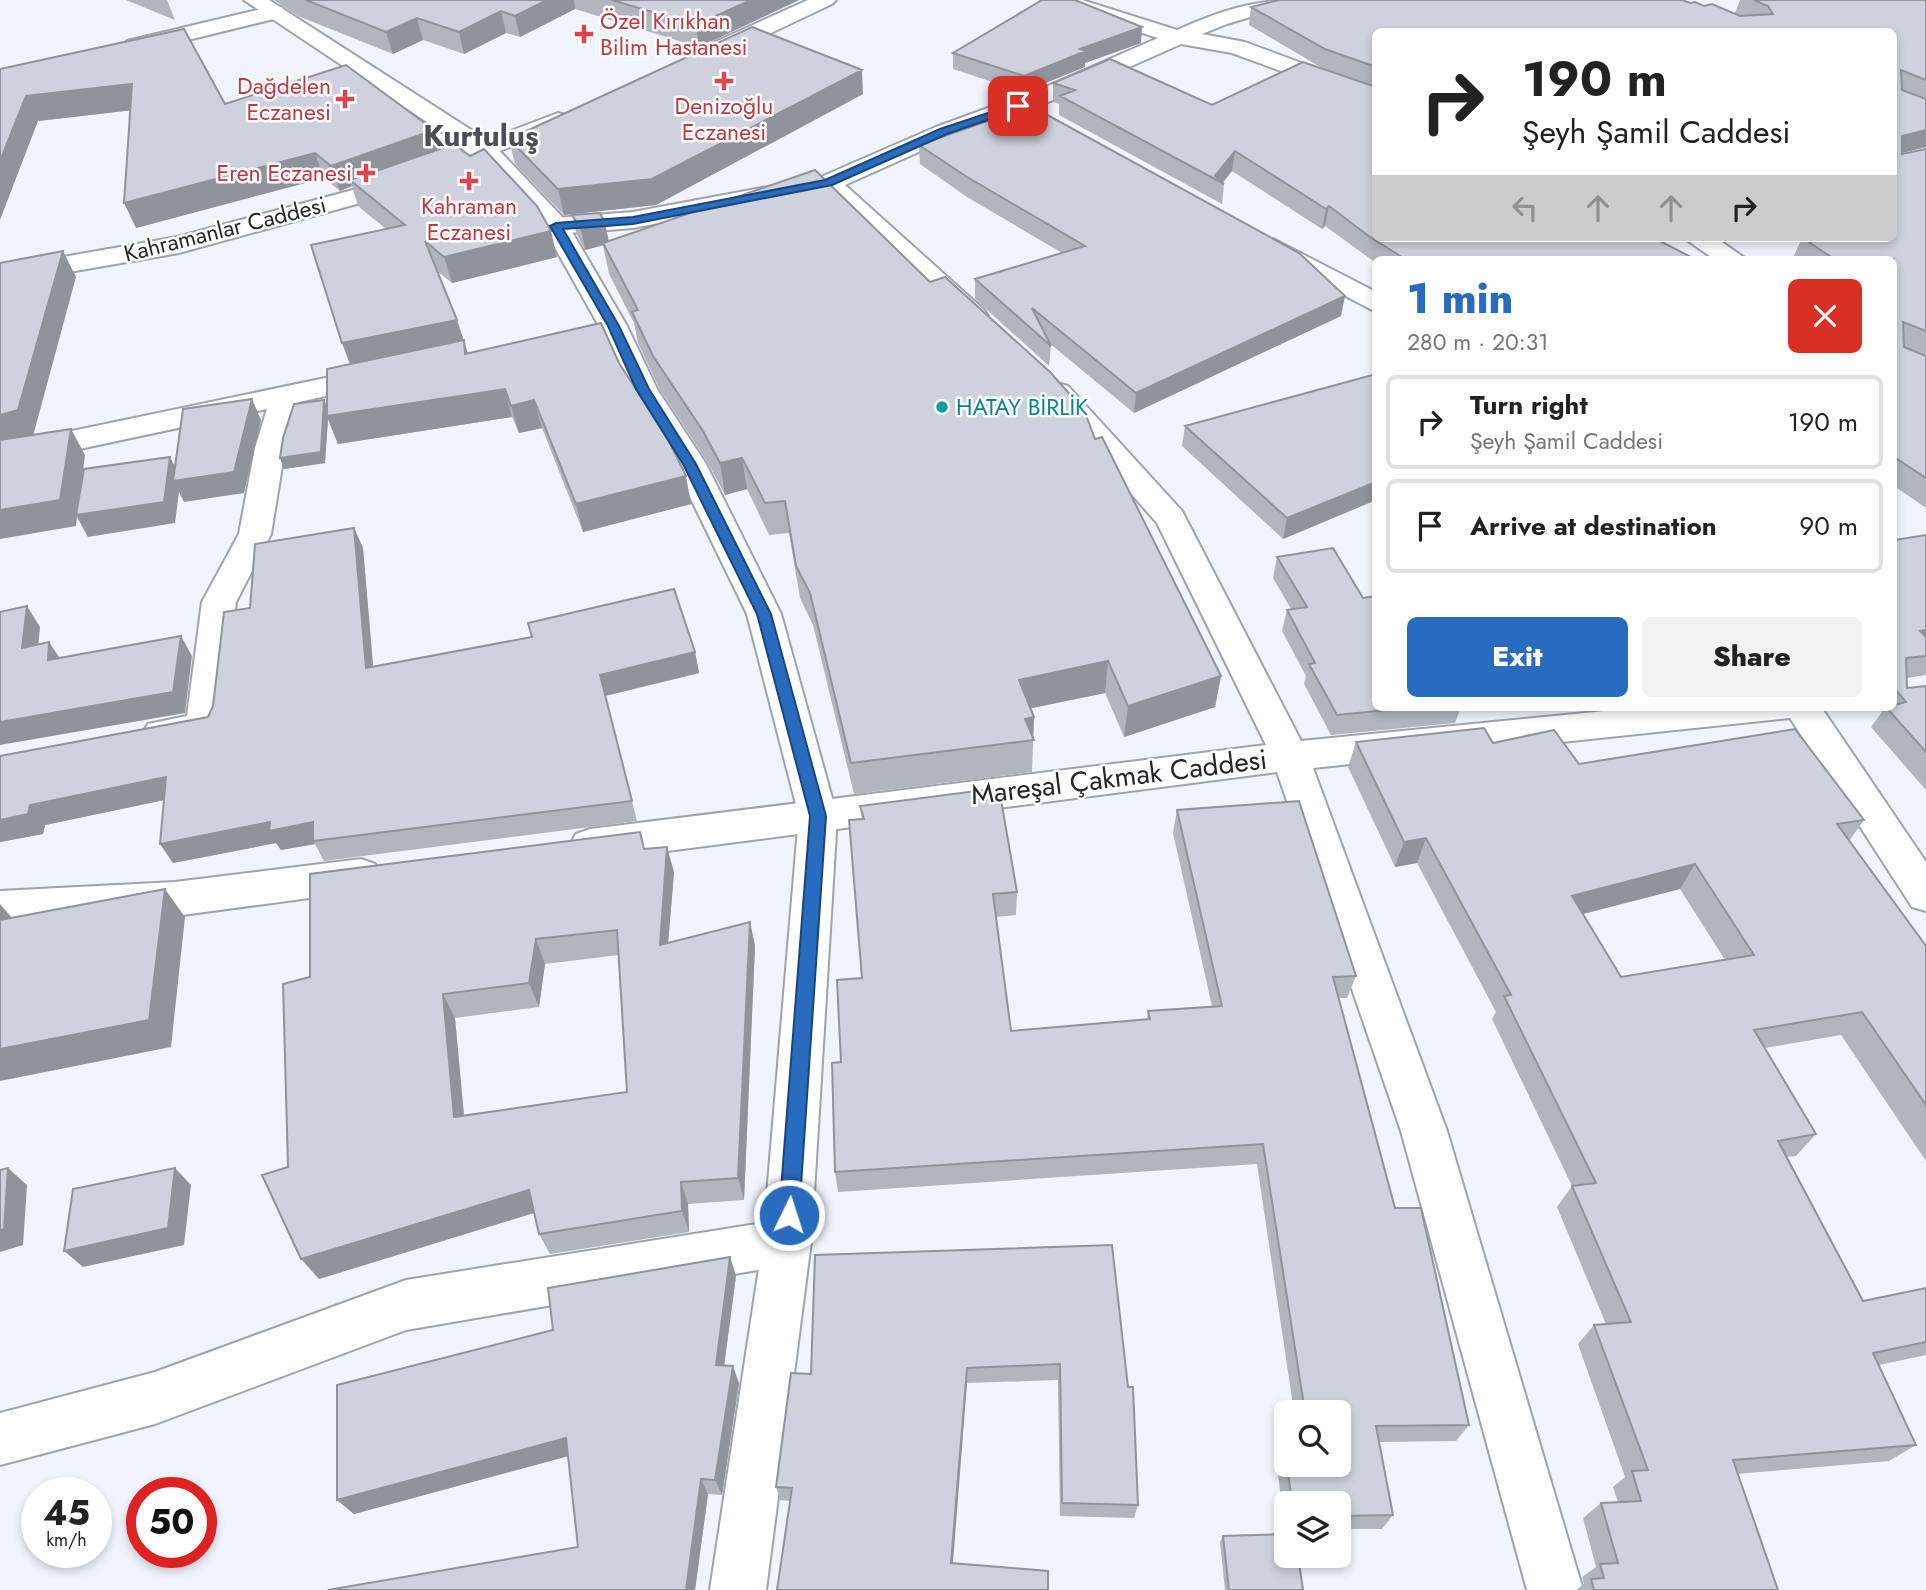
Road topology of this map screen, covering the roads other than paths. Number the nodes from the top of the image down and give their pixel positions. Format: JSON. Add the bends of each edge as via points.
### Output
{"nodes":[{"id":1,"x":825,"y":0,"type":"edge"},
{"id":2,"x":1060,"y":0,"type":"edge"},
{"id":3,"x":1286,"y":0,"type":"edge"},
{"id":4,"x":264,"y":6,"type":"edge"},
{"id":5,"x":1178,"y":37,"type":"junction"},
{"id":6,"x":116,"y":50,"type":"edge"},
{"id":7,"x":688,"y":63,"type":"edge"},
{"id":8,"x":1372,"y":98,"type":"edge"},
{"id":9,"x":1018,"y":106,"type":"junction"},
{"id":10,"x":575,"y":113,"type":"edge"},
{"id":11,"x":1042,"y":119,"type":"edge"},
{"id":12,"x":484,"y":149,"type":"junction"},
{"id":13,"x":828,"y":183,"type":"junction"},
{"id":14,"x":556,"y":226,"type":"junction"},
{"id":15,"x":1256,"y":238,"type":"edge"},
{"id":16,"x":1704,"y":242,"type":"edge"},
{"id":17,"x":1728,"y":256,"type":"edge"},
{"id":18,"x":0,"y":276,"type":"edge"},
{"id":19,"x":1372,"y":302,"type":"edge"},
{"id":20,"x":1000,"y":340,"type":"edge"},
{"id":21,"x":1031,"y":368,"type":"edge"},
{"id":22,"x":409,"y":370,"type":"edge"},
{"id":23,"x":286,"y":396,"type":"junction"},
{"id":24,"x":0,"y":456,"type":"edge"},
{"id":25,"x":1741,"y":711,"type":"edge"},
{"id":26,"x":1805,"y":711,"type":"edge"},
{"id":27,"x":136,"y":738,"type":"edge"},
{"id":28,"x":1290,"y":756,"type":"junction"},
{"id":29,"x":818,"y":816,"type":"junction"},
{"id":30,"x":558,"y":850,"type":"edge"},
{"id":31,"x":394,"y":871,"type":"edge"},
{"id":32,"x":1926,"y":895,"type":"edge"},
{"id":33,"x":0,"y":908,"type":"edge"},
{"id":34,"x":787,"y":1242,"type":"junction"},
{"id":35,"x":0,"y":1439,"type":"edge"},
{"id":36,"x":738,"y":1590,"type":"edge"},
{"id":37,"x":1555,"y":1590,"type":"edge"}],
"edges":[{"from":1,"to":7,"type":"street"},
{"from":2,"to":5,"type":"street"},
{"from":3,"to":5,"type":"street","via":[[1219,19]]},
{"from":4,"to":6,"type":"street"},
{"from":4,"to":12,"type":"street"},
{"from":5,"to":8,"type":"street","via":[[1237,47]]},
{"from":5,"to":9,"type":"street"},
{"from":9,"to":11,"type":"street"},
{"from":9,"to":13,"type":"street","via":[[944,132]]},
{"from":10,"to":12,"type":"street","name":"Kahramanlar Caddesi"},
{"from":12,"to":14,"type":"street"},
{"from":12,"to":18,"type":"street","name":"Kahramanlar Caddesi","via":[[373,191],[179,245]]},
{"from":13,"to":14,"type":"street","via":[[633,220]]},
{"from":13,"to":20,"type":"street"},
{"from":14,"to":29,"type":"street","via":[[600,329],[690,464],[764,614]]},
{"from":15,"to":19,"type":"street"},
{"from":16,"to":17,"type":"street"},
{"from":21,"to":28,"type":"street","via":[[1171,518]]},
{"from":22,"to":23,"type":"street"},
{"from":23,"to":24,"type":"street"},
{"from":23,"to":27,"type":"street","via":[[270,448],[255,534],[219,602],[204,726]]},
{"from":25,"to":28,"type":"street","name":"Mareşal Çakmak Caddesi"},
{"from":26,"to":32,"type":"street"},
{"from":28,"to":29,"type":"street","name":"Mareşal Çakmak Caddesi"},
{"from":28,"to":37,"type":"street","via":[[1424,1131]]},
{"from":29,"to":30,"type":"street","name":"Mareşal Çakmak Caddesi"},
{"from":29,"to":34,"type":"street"},
{"from":31,"to":33,"type":"street","via":[[175,899]]},
{"from":34,"to":35,"type":"street","via":[[405,1305],[155,1398]]},
{"from":34,"to":36,"type":"street"}]}
